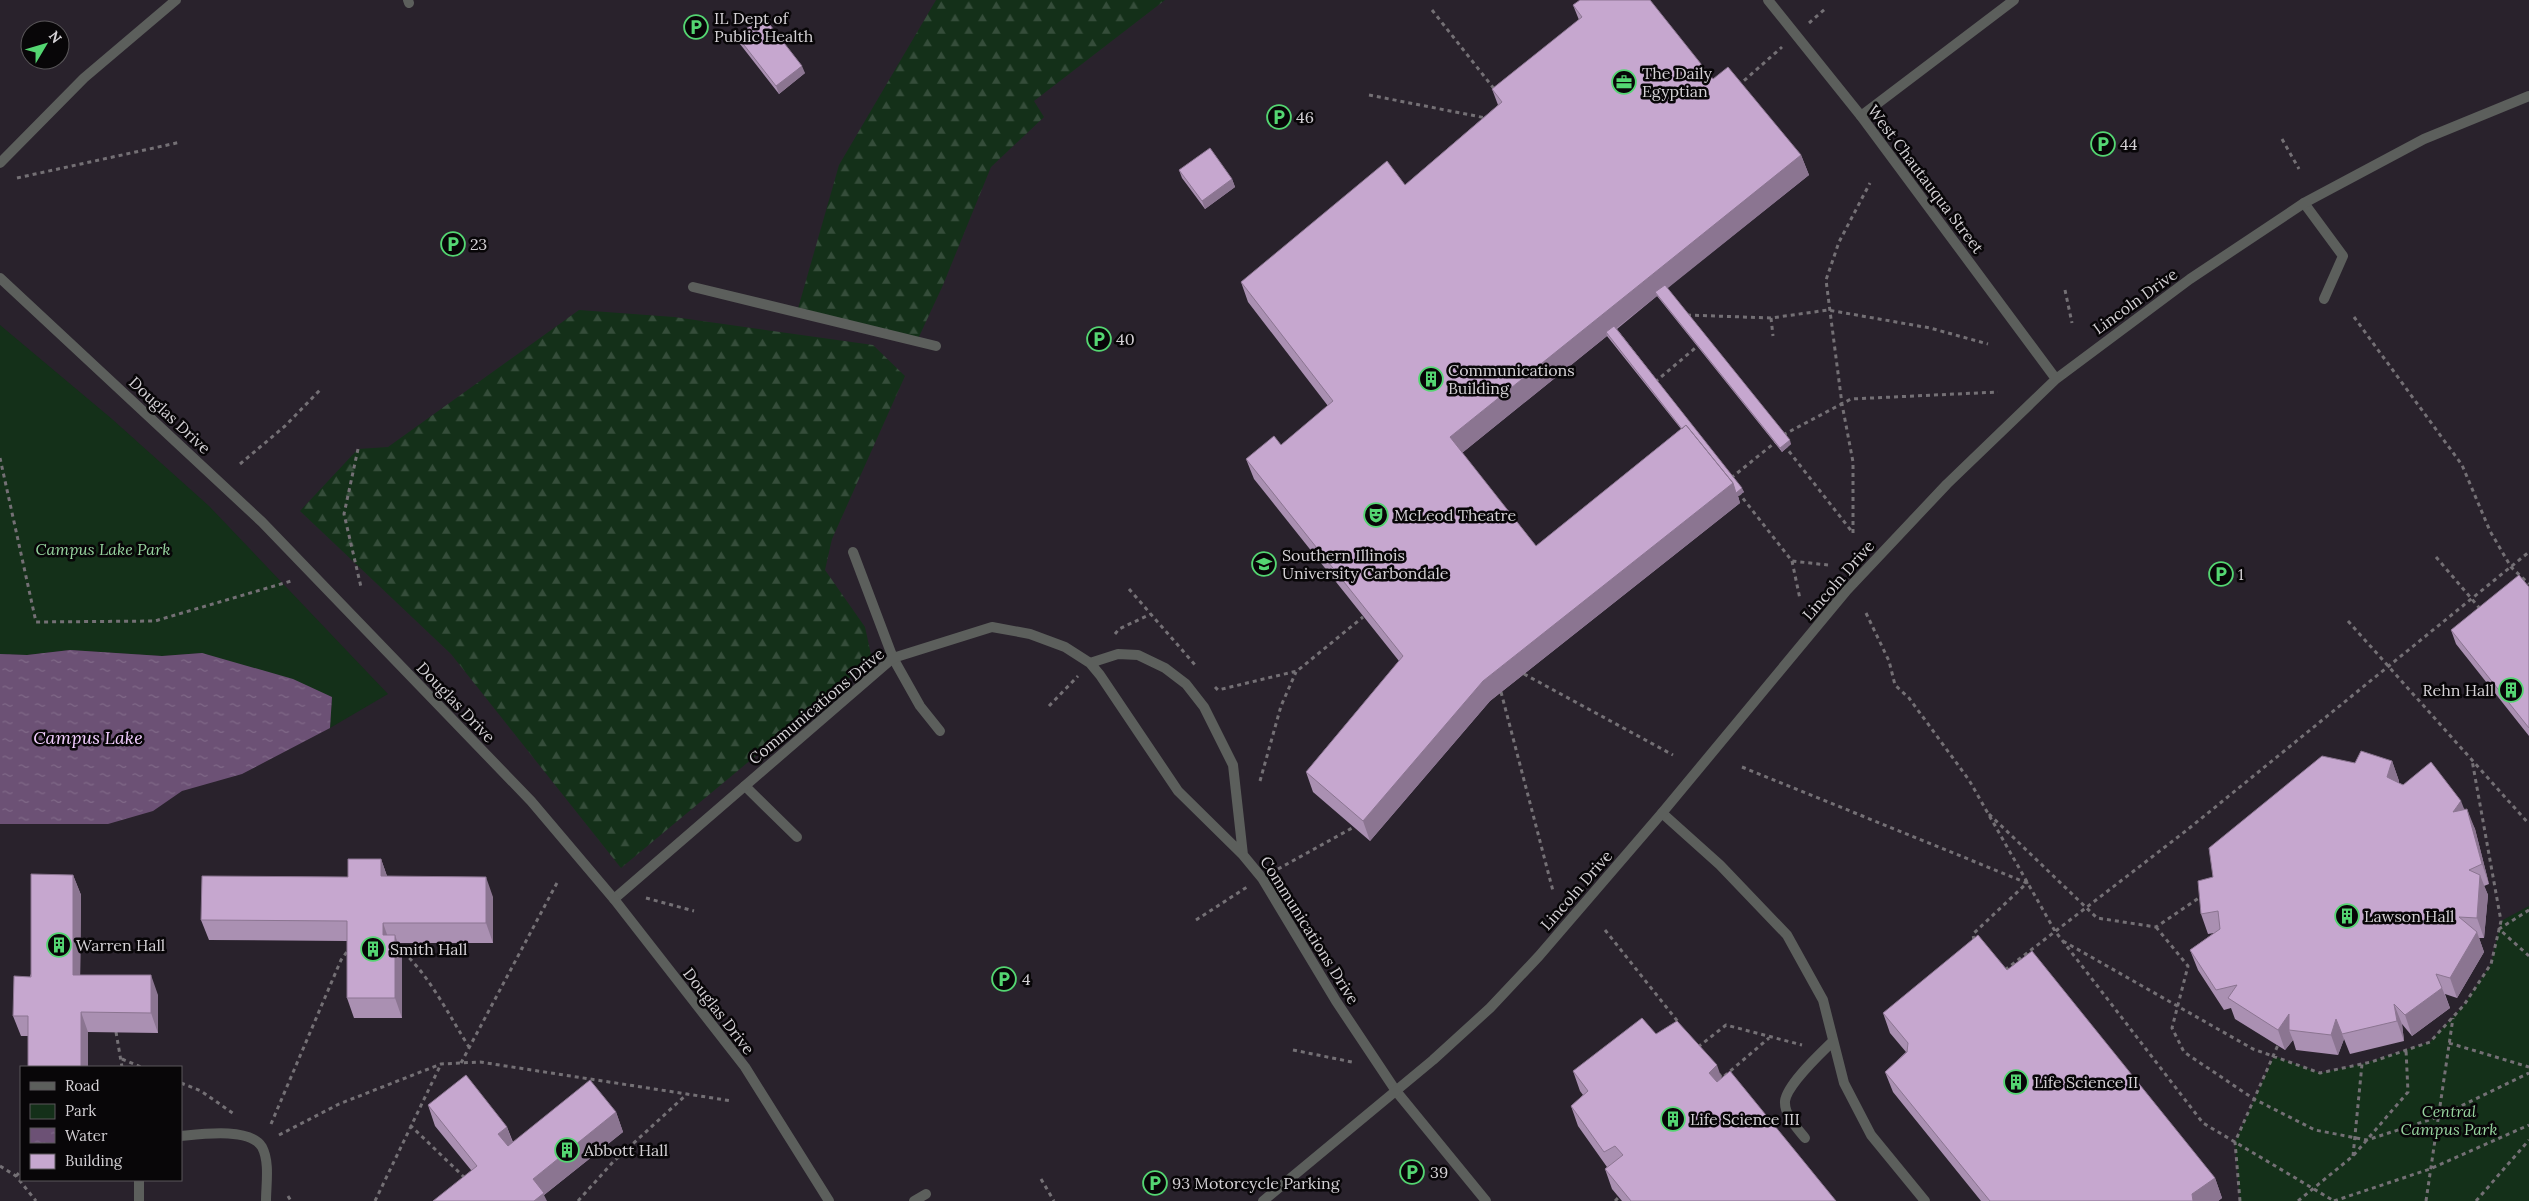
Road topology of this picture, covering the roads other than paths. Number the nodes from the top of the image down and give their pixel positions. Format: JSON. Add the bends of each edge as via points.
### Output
{"nodes":[{"id":1,"x":176,"y":0,"type":"edge"},
{"id":2,"x":1768,"y":0,"type":"edge"},
{"id":3,"x":2014,"y":0,"type":"edge"},
{"id":4,"x":2529,"y":96,"type":"edge"},
{"id":5,"x":1860,"y":116,"type":"junction"},
{"id":6,"x":0,"y":162,"type":"edge"},
{"id":7,"x":2304,"y":203,"type":"junction"},
{"id":8,"x":0,"y":278,"type":"edge"},
{"id":9,"x":693,"y":287,"type":"dead end"},
{"id":10,"x":2324,"y":299,"type":"dead end"},
{"id":11,"x":936,"y":346,"type":"dead end"},
{"id":12,"x":2056,"y":378,"type":"junction"},
{"id":13,"x":854,"y":552,"type":"dead end"},
{"id":14,"x":893,"y":658,"type":"junction"},
{"id":15,"x":1090,"y":663,"type":"junction"},
{"id":16,"x":940,"y":731,"type":"dead end"},
{"id":17,"x":745,"y":786,"type":"junction"},
{"id":18,"x":1662,"y":813,"type":"junction"},
{"id":19,"x":797,"y":837,"type":"dead end"},
{"id":20,"x":1243,"y":855,"type":"junction"},
{"id":21,"x":614,"y":899,"type":"junction"},
{"id":22,"x":1833,"y":1041,"type":"junction"},
{"id":23,"x":1396,"y":1091,"type":"junction"},
{"id":24,"x":182,"y":1136,"type":"edge"},
{"id":25,"x":1805,"y":1138,"type":"dead end"},
{"id":26,"x":139,"y":1181,"type":"edge"},
{"id":27,"x":926,"y":1194,"type":"dead end"},
{"id":28,"x":139,"y":1201,"type":"edge"},
{"id":29,"x":266,"y":1201,"type":"edge"},
{"id":30,"x":829,"y":1201,"type":"edge"},
{"id":31,"x":914,"y":1201,"type":"edge"},
{"id":32,"x":1263,"y":1201,"type":"edge"},
{"id":33,"x":1486,"y":1201,"type":"edge"},
{"id":34,"x":1925,"y":1201,"type":"edge"}],
"edges":[{"from":1,"to":6,"type":"street","via":[[84,78]]},
{"from":2,"to":5,"type":"street","name":"West Chautauqua Street"},
{"from":3,"to":5,"type":"street"},
{"from":4,"to":7,"type":"street","name":"Lincoln Drive","via":[[2424,139]]},
{"from":5,"to":12,"type":"street","name":"West Chautauqua Street"},
{"from":7,"to":10,"type":"street","via":[[2343,256]]},
{"from":7,"to":12,"type":"street","name":"Lincoln Drive","via":[[2190,279]]},
{"from":8,"to":21,"type":"street","name":"Douglas Drive","via":[[262,522],[531,801]]},
{"from":9,"to":11,"type":"street"},
{"from":12,"to":18,"type":"street","name":"Lincoln Drive","via":[[1947,484],[1847,590]]},
{"from":13,"to":14,"type":"street"},
{"from":14,"to":15,"type":"street","name":"Communications Drive","via":[[992,627],[1030,634],[1065,646]]},
{"from":14,"to":16,"type":"street","via":[[920,706]]},
{"from":14,"to":17,"type":"street","name":"Communications Drive"},
{"from":15,"to":20,"type":"street","name":"Communications Drive","via":[[1178,791]]},
{"from":15,"to":20,"type":"street","via":[[1118,654],[1138,655],[1165,668],[1186,684],[1204,707],[1233,765]]},
{"from":17,"to":19,"type":"street"},
{"from":17,"to":21,"type":"street","name":"Communications Drive"},
{"from":18,"to":22,"type":"street","via":[[1720,864],[1787,935],[1823,1000]]},
{"from":18,"to":23,"type":"street","name":"Lincoln Drive","via":[[1496,1001]]},
{"from":20,"to":23,"type":"street","name":"Communications Drive","via":[[1262,878],[1336,1001]]},
{"from":21,"to":30,"type":"street","name":"Douglas Drive","via":[[745,1067]]},
{"from":22,"to":25,"type":"street","via":[[1793,1084],[1785,1100],[1788,1115]]},
{"from":22,"to":34,"type":"street","via":[[1844,1083],[1872,1135]]},
{"from":23,"to":32,"type":"street","name":"Lincoln Drive"},
{"from":23,"to":33,"type":"street","name":"Communications Drive"},
{"from":24,"to":29,"type":"street","via":[[210,1133],[248,1136],[262,1146],[266,1161]]},
{"from":26,"to":28,"type":"street"},
{"from":27,"to":31,"type":"street"}]}
